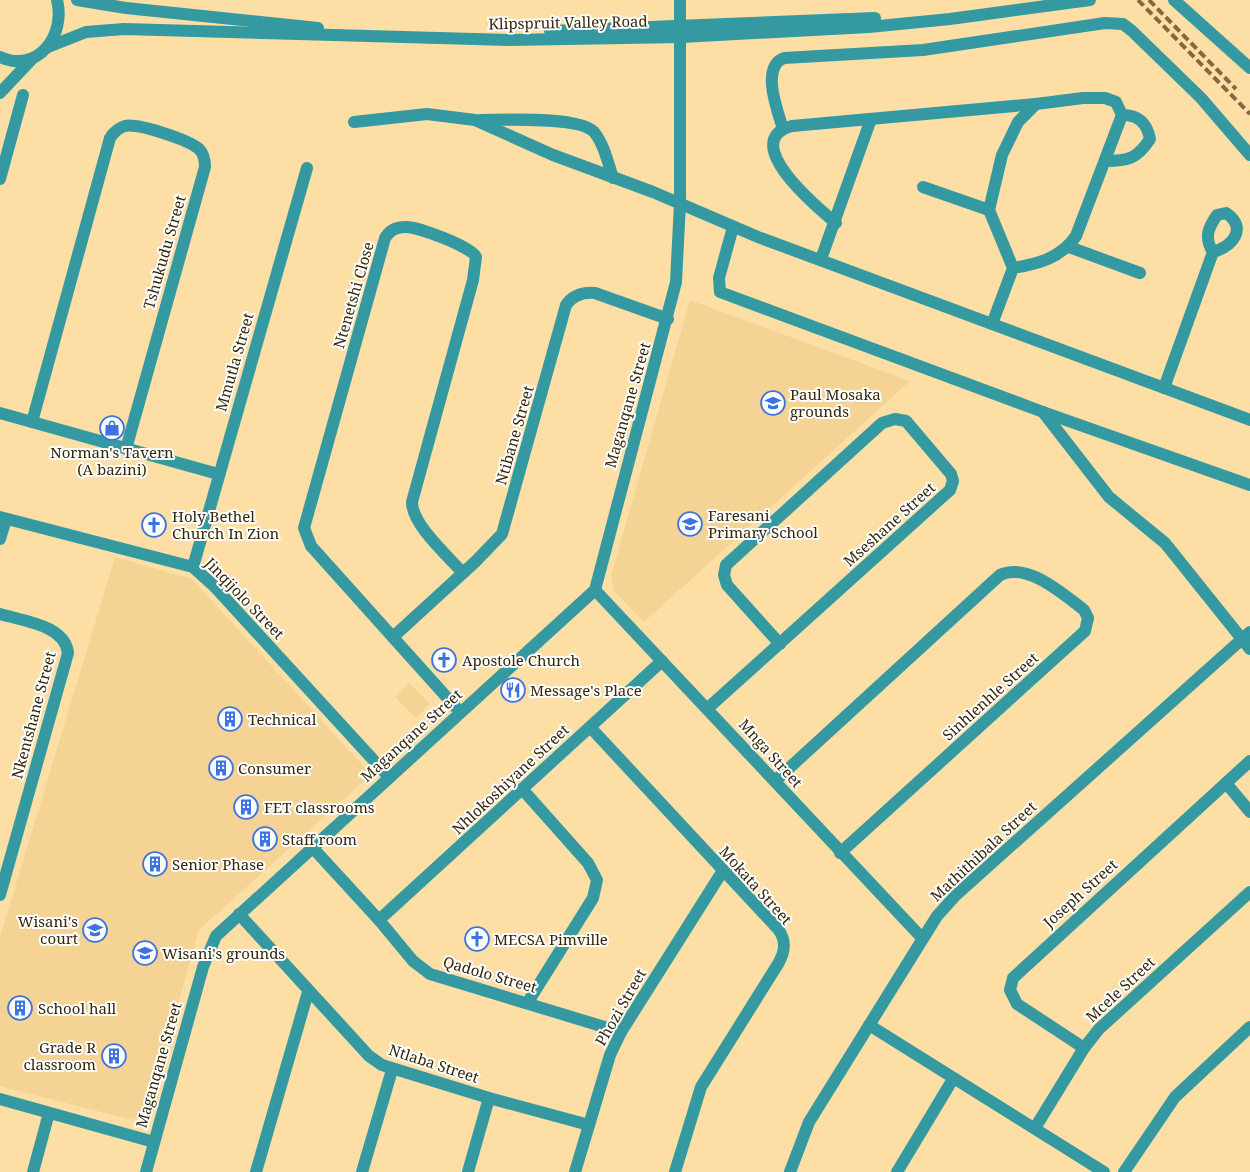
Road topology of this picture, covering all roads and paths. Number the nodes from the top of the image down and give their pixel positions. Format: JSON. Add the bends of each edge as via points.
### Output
{"nodes":[{"id":1,"x":57,"y":0,"type":"edge"},
{"id":2,"x":77,"y":0,"type":"edge"},
{"id":3,"x":680,"y":0,"type":"edge"},
{"id":4,"x":1043,"y":0,"type":"edge"},
{"id":5,"x":1090,"y":0,"type":"edge"},
{"id":6,"x":1174,"y":0,"type":"edge"},
{"id":7,"x":681,"y":32,"type":"junction"},
{"id":8,"x":48,"y":47,"type":"junction"},
{"id":9,"x":0,"y":57,"type":"edge"},
{"id":10,"x":34,"y":57,"type":"junction"},
{"id":11,"x":1250,"y":68,"type":"edge"},
{"id":12,"x":0,"y":93,"type":"edge"},
{"id":13,"x":23,"y":95,"type":"dead end"},
{"id":14,"x":1036,"y":104,"type":"junction"},
{"id":15,"x":1122,"y":116,"type":"junction"},
{"id":16,"x":871,"y":119,"type":"junction"},
{"id":17,"x":475,"y":120,"type":"junction"},
{"id":18,"x":354,"y":122,"type":"dead end"},
{"id":19,"x":783,"y":129,"type":"junction"},
{"id":20,"x":1250,"y":155,"type":"edge"},
{"id":21,"x":1105,"y":161,"type":"junction"},
{"id":22,"x":307,"y":168,"type":"dead end"},
{"id":23,"x":613,"y":178,"type":"junction"},
{"id":24,"x":0,"y":179,"type":"edge"},
{"id":25,"x":923,"y":187,"type":"dead end"},
{"id":26,"x":680,"y":203,"type":"junction"},
{"id":27,"x":989,"y":210,"type":"junction"},
{"id":28,"x":836,"y":223,"type":"junction"},
{"id":29,"x":733,"y":227,"type":"junction"},
{"id":30,"x":1069,"y":247,"type":"junction"},
{"id":31,"x":1213,"y":252,"type":"dead end"},
{"id":32,"x":822,"y":259,"type":"junction"},
{"id":33,"x":1013,"y":268,"type":"junction"},
{"id":34,"x":1140,"y":273,"type":"dead end"},
{"id":35,"x":668,"y":319,"type":"junction"},
{"id":36,"x":992,"y":324,"type":"junction"},
{"id":37,"x":1164,"y":388,"type":"junction"},
{"id":38,"x":1044,"y":412,"type":"junction"},
{"id":39,"x":0,"y":413,"type":"edge"},
{"id":40,"x":1250,"y":420,"type":"edge"},
{"id":41,"x":32,"y":422,"type":"junction"},
{"id":42,"x":126,"y":449,"type":"junction"},
{"id":43,"x":218,"y":474,"type":"junction"},
{"id":44,"x":1250,"y":486,"type":"edge"},
{"id":45,"x":3,"y":518,"type":"edge"},
{"id":46,"x":0,"y":539,"type":"edge"},
{"id":47,"x":193,"y":567,"type":"junction"},
{"id":48,"x":463,"y":573,"type":"junction"},
{"id":49,"x":595,"y":590,"type":"junction"},
{"id":50,"x":0,"y":614,"type":"edge"},
{"id":51,"x":393,"y":637,"type":"junction"},
{"id":52,"x":1248,"y":640,"type":"edge"},
{"id":53,"x":780,"y":644,"type":"junction"},
{"id":54,"x":662,"y":661,"type":"junction"},
{"id":55,"x":708,"y":708,"type":"junction"},
{"id":56,"x":460,"y":712,"type":"junction"},
{"id":57,"x":590,"y":727,"type":"junction"},
{"id":58,"x":1250,"y":761,"type":"edge"},
{"id":59,"x":389,"y":777,"type":"junction"},
{"id":60,"x":775,"y":781,"type":"junction"},
{"id":61,"x":1226,"y":783,"type":"junction"},
{"id":62,"x":523,"y":790,"type":"junction"},
{"id":63,"x":1250,"y":812,"type":"edge"},
{"id":64,"x":312,"y":847,"type":"junction"},
{"id":65,"x":840,"y":853,"type":"junction"},
{"id":66,"x":722,"y":872,"type":"junction"},
{"id":67,"x":1250,"y":892,"type":"edge"},
{"id":68,"x":0,"y":895,"type":"edge"},
{"id":69,"x":239,"y":914,"type":"junction"},
{"id":70,"x":379,"y":920,"type":"junction"},
{"id":71,"x":922,"y":938,"type":"junction"},
{"id":72,"x":308,"y":992,"type":"junction"},
{"id":73,"x":528,"y":1002,"type":"junction"},
{"id":74,"x":868,"y":1025,"type":"junction"},
{"id":75,"x":1250,"y":1027,"type":"edge"},
{"id":76,"x":621,"y":1032,"type":"junction"},
{"id":77,"x":1084,"y":1048,"type":"junction"},
{"id":78,"x":392,"y":1070,"type":"junction"},
{"id":79,"x":953,"y":1079,"type":"junction"},
{"id":80,"x":489,"y":1098,"type":"junction"},
{"id":81,"x":0,"y":1099,"type":"edge"},
{"id":82,"x":49,"y":1113,"type":"junction"},
{"id":83,"x":589,"y":1125,"type":"junction"},
{"id":84,"x":1035,"y":1128,"type":"junction"},
{"id":85,"x":154,"y":1142,"type":"junction"},
{"id":86,"x":902,"y":1170,"type":"edge"},
{"id":87,"x":32,"y":1172,"type":"edge"},
{"id":88,"x":146,"y":1172,"type":"edge"},
{"id":89,"x":256,"y":1172,"type":"edge"},
{"id":90,"x":362,"y":1172,"type":"edge"},
{"id":91,"x":468,"y":1172,"type":"edge"},
{"id":92,"x":575,"y":1172,"type":"edge"},
{"id":93,"x":675,"y":1172,"type":"edge"},
{"id":94,"x":790,"y":1172,"type":"edge"},
{"id":95,"x":1104,"y":1172,"type":"edge"},
{"id":96,"x":1124,"y":1172,"type":"edge"}],
"edges":[{"from":1,"to":8,"type":"street","via":[[60,24]]},
{"from":2,"to":7,"type":"street","name":"Klipspruit Valley Road","via":[[320,28]]},
{"from":3,"to":7,"type":"street","name":"Maganqane Street"},
{"from":4,"to":7,"type":"street","name":"Klipspruit Valley Road","via":[[930,15]]},
{"from":5,"to":7,"type":"street","name":"Klipspruit Valley Road","via":[[869,27]]},
{"from":6,"to":11,"type":"street"},
{"from":7,"to":8,"type":"street","name":"Klipspruit Valley Road","via":[[509,40],[124,29],[86,32]]},
{"from":7,"to":26,"type":"street","name":"Maganqane Street"},
{"from":8,"to":10,"type":"street"},
{"from":9,"to":10,"type":"street","via":[[20,60]]},
{"from":10,"to":12,"type":"street"},
{"from":13,"to":24,"type":"street"},
{"from":14,"to":15,"type":"street","via":[[1105,98],[1116,102]]},
{"from":14,"to":16,"type":"street"},
{"from":14,"to":27,"type":"street","via":[[1018,122],[1009,138]]},
{"from":15,"to":21,"type":"street"},
{"from":15,"to":21,"type":"street","via":[[1137,117],[1148,127],[1150,139],[1142,152],[1129,159]]},
{"from":16,"to":19,"type":"street"},
{"from":16,"to":28,"type":"street"},
{"from":17,"to":18,"type":"street","via":[[427,114]]},
{"from":17,"to":23,"type":"street"},
{"from":17,"to":23,"type":"street","via":[[539,120],[584,126],[596,136]]},
{"from":19,"to":20,"type":"street","via":[[774,100],[772,79],[776,64],[784,58],[923,50],[1118,23],[1132,31],[1201,98]]},
{"from":19,"to":28,"type":"street","via":[[773,142],[782,168],[805,196]]},
{"from":21,"to":30,"type":"street"},
{"from":22,"to":43,"type":"street","name":"Mmutla Street"},
{"from":23,"to":26,"type":"street"},
{"from":25,"to":27,"type":"street"},
{"from":26,"to":29,"type":"street"},
{"from":26,"to":35,"type":"street","name":"Maganqane Street","via":[[676,282]]},
{"from":27,"to":33,"type":"street"},
{"from":28,"to":32,"type":"street"},
{"from":29,"to":32,"type":"street"},
{"from":29,"to":38,"type":"street","via":[[719,278],[720,292]]},
{"from":30,"to":33,"type":"street","via":[[1054,257]]},
{"from":30,"to":34,"type":"street"},
{"from":31,"to":37,"type":"street"},
{"from":32,"to":36,"type":"street"},
{"from":33,"to":36,"type":"street"},
{"from":35,"to":48,"type":"street","name":"Ntibane Street","via":[[595,293],[584,293],[570,300],[504,528],[490,548]]},
{"from":35,"to":49,"type":"street","name":"Maganqane Street"},
{"from":36,"to":37,"type":"street"},
{"from":37,"to":40,"type":"street"},
{"from":38,"to":44,"type":"street"},
{"from":38,"to":52,"type":"street","via":[[1109,497],[1165,543]]},
{"from":39,"to":41,"type":"street"},
{"from":41,"to":42,"type":"street"},
{"from":41,"to":42,"type":"street","name":"Tshukudu Street","via":[[110,138],[118,129],[134,125],[190,143],[200,151],[205,162]]},
{"from":42,"to":43,"type":"street"},
{"from":43,"to":47,"type":"street","name":"Mmutla Street"},
{"from":45,"to":46,"type":"street"},
{"from":45,"to":47,"type":"street","name":"Jinqijolo Street"},
{"from":47,"to":59,"type":"street","name":"Jinqijolo Street"},
{"from":48,"to":51,"type":"street","name":"Ntibane Street"},
{"from":48,"to":51,"type":"street","name":"Ntenetshi Close","via":[[420,525],[412,502],[473,280],[476,257],[469,249],[416,228],[400,227],[390,231],[385,238],[304,528],[311,546]]},
{"from":49,"to":54,"type":"street","name":"Mnga Street"},
{"from":49,"to":56,"type":"street","name":"Maganqane Street"},
{"from":50,"to":68,"type":"street","name":"Nkentshane Street","via":[[54,630],[64,640],[68,653]]},
{"from":51,"to":56,"type":"street","name":"Ntenetshi Close"},
{"from":52,"to":71,"type":"street","name":"Mathithibala Street","via":[[956,895]]},
{"from":53,"to":53,"type":"street","name":"Mseshane Street","via":[[950,490],[951,474],[906,421],[895,419],[882,423],[726,566],[727,585]]},
{"from":53,"to":55,"type":"street","name":"Mseshane Street"},
{"from":54,"to":55,"type":"street","name":"Mnga Street"},
{"from":54,"to":57,"type":"street","name":"Nhlokoshiyane Street"},
{"from":55,"to":60,"type":"street","name":"Mnga Street"},
{"from":56,"to":59,"type":"street","name":"Maganqane Street"},
{"from":57,"to":62,"type":"street","name":"Nhlokoshiyane Street"},
{"from":57,"to":66,"type":"street","name":"Mokata Street"},
{"from":58,"to":61,"type":"street","name":"Joseph Street"},
{"from":59,"to":64,"type":"street","name":"Maganqane Street"},
{"from":60,"to":65,"type":"street","name":"Mnga Street"},
{"from":60,"to":65,"type":"street","name":"Sinhlenhle Street","via":[[1000,575],[1016,571],[1034,576],[1084,610],[1088,618],[1086,629]]},
{"from":61,"to":63,"type":"street"},
{"from":61,"to":77,"type":"street","name":"Joseph Street","via":[[1017,972],[1012,981],[1010,993],[1017,1004]]},
{"from":62,"to":70,"type":"street","name":"Nhlokoshiyane Street"},
{"from":62,"to":73,"type":"street","via":[[588,863],[597,880],[593,898]]},
{"from":64,"to":69,"type":"street","name":"Maganqane Street"},
{"from":64,"to":70,"type":"street","name":"Qadolo Street"},
{"from":65,"to":71,"type":"street","name":"Mnga Street"},
{"from":66,"to":76,"type":"street","name":"Phozi Street"},
{"from":66,"to":93,"type":"street","name":"Mokata Street","via":[[780,932],[784,950],[700,1087]]},
{"from":67,"to":77,"type":"street","name":"Mcele Street","via":[[1099,1029]]},
{"from":69,"to":72,"type":"street","name":"Ntlaba Street"},
{"from":69,"to":85,"type":"street","name":"Maganqane Street","via":[[216,936],[203,966]]},
{"from":70,"to":73,"type":"street","name":"Qadolo Street","via":[[414,961],[430,974]]},
{"from":71,"to":74,"type":"street","name":"Mathithibala Street"},
{"from":72,"to":78,"type":"street","name":"Ntlaba Street","via":[[369,1056]]},
{"from":72,"to":89,"type":"street"},
{"from":73,"to":76,"type":"street","name":"Qadolo Street"},
{"from":74,"to":79,"type":"street"},
{"from":74,"to":94,"type":"street","name":"Mathithibala Street","via":[[809,1122]]},
{"from":75,"to":96,"type":"street","via":[[1175,1097]]},
{"from":76,"to":83,"type":"street","name":"Phozi Street","via":[[610,1055]]},
{"from":77,"to":84,"type":"street","name":"Mcele Street"},
{"from":78,"to":80,"type":"street","name":"Ntlaba Street"},
{"from":78,"to":90,"type":"street"},
{"from":79,"to":84,"type":"street"},
{"from":79,"to":86,"type":"street"},
{"from":80,"to":83,"type":"street","name":"Ntlaba Street"},
{"from":80,"to":91,"type":"street"},
{"from":81,"to":82,"type":"street"},
{"from":82,"to":85,"type":"street"},
{"from":82,"to":87,"type":"street"},
{"from":83,"to":92,"type":"street","name":"Phozi Street"},
{"from":84,"to":95,"type":"street"},
{"from":85,"to":88,"type":"street","name":"Maganqane Street"}]}
